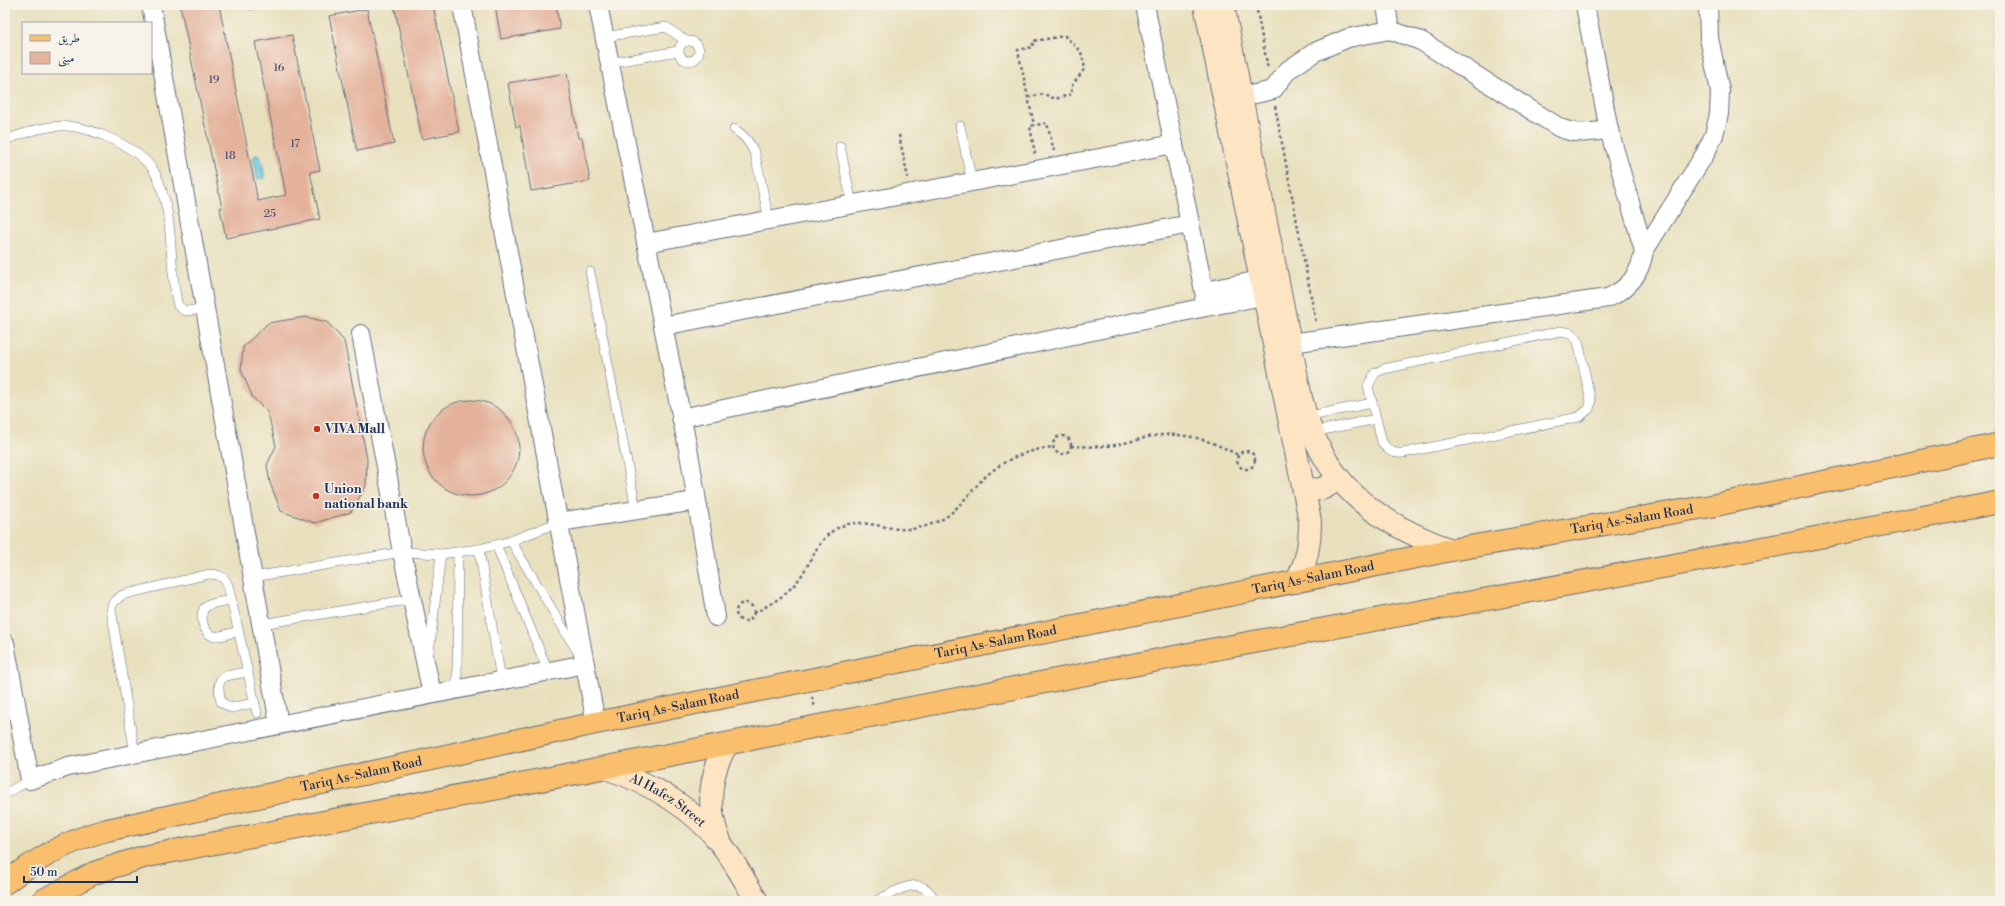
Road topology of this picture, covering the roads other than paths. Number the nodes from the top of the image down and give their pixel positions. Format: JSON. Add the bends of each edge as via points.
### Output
{"nodes":[{"id":1,"x":151,"y":5,"type":"edge"},
{"id":2,"x":462,"y":5,"type":"edge"},
{"id":3,"x":598,"y":5,"type":"edge"},
{"id":4,"x":1145,"y":5,"type":"edge"},
{"id":5,"x":1205,"y":5,"type":"edge"},
{"id":6,"x":1223,"y":5,"type":"edge"},
{"id":7,"x":1386,"y":5,"type":"edge"},
{"id":8,"x":1585,"y":5,"type":"edge"},
{"id":9,"x":1708,"y":5,"type":"edge"},
{"id":10,"x":1390,"y":30,"type":"junction"},
{"id":11,"x":604,"y":37,"type":"junction"},
{"id":12,"x":686,"y":40,"type":"junction"},
{"id":13,"x":678,"y":50,"type":"junction"},
{"id":14,"x":610,"y":63,"type":"junction"},
{"id":15,"x":1242,"y":97,"type":"junction"},
{"id":16,"x":960,"y":126,"type":"dead end"},
{"id":17,"x":734,"y":129,"type":"dead end"},
{"id":18,"x":1609,"y":130,"type":"junction"},
{"id":19,"x":5,"y":140,"type":"edge"},
{"id":20,"x":1174,"y":144,"type":"junction"},
{"id":21,"x":840,"y":146,"type":"dead end"},
{"id":22,"x":972,"y":182,"type":"junction"},
{"id":23,"x":852,"y":204,"type":"junction"},
{"id":24,"x":769,"y":220,"type":"junction"},
{"id":25,"x":1190,"y":224,"type":"junction"},
{"id":26,"x":646,"y":243,"type":"junction"},
{"id":27,"x":1644,"y":252,"type":"junction"},
{"id":28,"x":590,"y":272,"type":"dead end"},
{"id":29,"x":1262,"y":288,"type":"junction"},
{"id":30,"x":1202,"y":299,"type":"junction"},
{"id":31,"x":205,"y":309,"type":"junction"},
{"id":32,"x":663,"y":326,"type":"junction"},
{"id":33,"x":361,"y":334,"type":"dead end"},
{"id":34,"x":1282,"y":344,"type":"junction"},
{"id":35,"x":1372,"y":403,"type":"junction"},
{"id":36,"x":681,"y":418,"type":"junction"},
{"id":37,"x":1376,"y":419,"type":"junction"},
{"id":38,"x":1309,"y":425,"type":"junction"},
{"id":39,"x":2000,"y":444,"type":"edge"},
{"id":40,"x":1337,"y":477,"type":"junction"},
{"id":41,"x":1303,"y":486,"type":"junction"},
{"id":42,"x":696,"y":501,"type":"junction"},
{"id":43,"x":2000,"y":502,"type":"edge"},
{"id":44,"x":636,"y":509,"type":"junction"},
{"id":45,"x":559,"y":522,"type":"junction"},
{"id":46,"x":511,"y":541,"type":"junction"},
{"id":47,"x":496,"y":545,"type":"junction"},
{"id":48,"x":479,"y":549,"type":"junction"},
{"id":49,"x":1451,"y":550,"type":"junction"},
{"id":50,"x":402,"y":552,"type":"junction"},
{"id":51,"x":458,"y":552,"type":"junction"},
{"id":52,"x":442,"y":554,"type":"junction"},
{"id":53,"x":253,"y":577,"type":"junction"},
{"id":54,"x":1296,"y":582,"type":"junction"},
{"id":55,"x":412,"y":599,"type":"junction"},
{"id":56,"x":231,"y":600,"type":"junction"},
{"id":57,"x":716,"y":617,"type":"dead end"},
{"id":58,"x":262,"y":624,"type":"junction"},
{"id":59,"x":238,"y":631,"type":"junction"},
{"id":60,"x":5,"y":643,"type":"edge"},
{"id":61,"x":585,"y":664,"type":"junction"},
{"id":62,"x":427,"y":670,"type":"junction"},
{"id":63,"x":548,"y":671,"type":"junction"},
{"id":64,"x":247,"y":672,"type":"junction"},
{"id":65,"x":501,"y":680,"type":"junction"},
{"id":66,"x":457,"y":689,"type":"junction"},
{"id":67,"x":432,"y":694,"type":"junction"},
{"id":68,"x":254,"y":703,"type":"junction"},
{"id":69,"x":257,"y":713,"type":"dead end"},
{"id":70,"x":596,"y":723,"type":"junction"},
{"id":71,"x":279,"y":724,"type":"junction"},
{"id":72,"x":727,"y":744,"type":"junction"},
{"id":73,"x":135,"y":754,"type":"junction"},
{"id":74,"x":606,"y":768,"type":"junction"},
{"id":75,"x":30,"y":780,"type":"junction"},
{"id":76,"x":5,"y":794,"type":"edge"},
{"id":77,"x":721,"y":844,"type":"junction"},
{"id":78,"x":5,"y":883,"type":"edge"},
{"id":79,"x":42,"y":901,"type":"edge"},
{"id":80,"x":757,"y":901,"type":"edge"},
{"id":81,"x":876,"y":901,"type":"edge"},
{"id":82,"x":935,"y":901,"type":"edge"}],
"edges":[{"from":1,"to":31,"type":"street"},
{"from":2,"to":45,"type":"street"},
{"from":3,"to":11,"type":"street"},
{"from":4,"to":20,"type":"street"},
{"from":5,"to":29,"type":"street"},
{"from":6,"to":15,"type":"street"},
{"from":7,"to":10,"type":"street"},
{"from":8,"to":18,"type":"street"},
{"from":9,"to":27,"type":"street","via":[[1709,38],[1720,91],[1719,114],[1714,135],[1705,154]]},
{"from":10,"to":15,"type":"street","via":[[1348,38],[1314,52],[1288,70],[1273,90]]},
{"from":10,"to":18,"type":"street","via":[[1421,41],[1570,133]]},
{"from":11,"to":12,"type":"lane","via":[[666,27]]},
{"from":11,"to":14,"type":"street"},
{"from":12,"to":13,"type":"lane","via":[[680,44]]},
{"from":12,"to":13,"type":"lane","via":[[697,44],[699,52],[695,59],[684,60]]},
{"from":13,"to":14,"type":"lane"},
{"from":14,"to":26,"type":"street"},
{"from":15,"to":34,"type":"street"},
{"from":16,"to":22,"type":"lane"},
{"from":17,"to":24,"type":"lane","via":[[747,140],[755,154]]},
{"from":18,"to":27,"type":"street"},
{"from":19,"to":31,"type":"lane","via":[[34,129],[67,126],[100,133],[129,148],[154,171],[163,194],[170,226],[178,306],[185,311]]},
{"from":20,"to":22,"type":"street"},
{"from":20,"to":25,"type":"street"},
{"from":21,"to":23,"type":"lane"},
{"from":22,"to":23,"type":"street"},
{"from":23,"to":24,"type":"street"},
{"from":24,"to":26,"type":"street"},
{"from":25,"to":30,"type":"street"},
{"from":25,"to":32,"type":"street"},
{"from":26,"to":32,"type":"street"},
{"from":27,"to":34,"type":"street","via":[[1637,275],[1619,293],[1608,298]]},
{"from":28,"to":44,"type":"lane"},
{"from":29,"to":30,"type":"street"},
{"from":29,"to":34,"type":"street"},
{"from":30,"to":36,"type":"street"},
{"from":31,"to":53,"type":"street"},
{"from":32,"to":36,"type":"street"},
{"from":33,"to":50,"type":"street"},
{"from":34,"to":38,"type":"street"},
{"from":34,"to":41,"type":"street"},
{"from":35,"to":37,"type":"lane"},
{"from":35,"to":37,"type":"lane","via":[[1369,381],[1380,370],[1561,331],[1571,333],[1578,341],[1591,402],[1589,409],[1579,417],[1403,453],[1393,452],[1384,446]]},
{"from":35,"to":38,"type":"lane"},
{"from":36,"to":42,"type":"street"},
{"from":37,"to":38,"type":"lane"},
{"from":38,"to":40,"type":"street","via":[[1325,460]]},
{"from":39,"to":49,"type":"main road","name":"Tariq As-Salam Road","via":[[1711,506]]},
{"from":40,"to":41,"type":"street","via":[[1322,489],[1309,489]]},
{"from":40,"to":49,"type":"street","via":[[1377,515],[1413,535]]},
{"from":41,"to":54,"type":"street","via":[[1310,521],[1310,537],[1304,568]]},
{"from":42,"to":44,"type":"street"},
{"from":42,"to":57,"type":"street"},
{"from":43,"to":72,"type":"main road","via":[[1218,648]]},
{"from":44,"to":45,"type":"street"},
{"from":45,"to":46,"type":"lane"},
{"from":45,"to":61,"type":"street"},
{"from":46,"to":47,"type":"lane"},
{"from":46,"to":61,"type":"lane"},
{"from":47,"to":48,"type":"lane"},
{"from":47,"to":63,"type":"lane"},
{"from":48,"to":51,"type":"lane"},
{"from":48,"to":65,"type":"lane"},
{"from":49,"to":54,"type":"main road","name":"Tariq As-Salam Road"},
{"from":50,"to":52,"type":"lane"},
{"from":50,"to":53,"type":"lane"},
{"from":50,"to":55,"type":"street"},
{"from":51,"to":52,"type":"lane"},
{"from":51,"to":66,"type":"lane"},
{"from":52,"to":62,"type":"lane"},
{"from":53,"to":58,"type":"street"},
{"from":54,"to":70,"type":"main road","name":"Tariq As-Salam Road"},
{"from":55,"to":58,"type":"lane"},
{"from":55,"to":62,"type":"street"},
{"from":56,"to":59,"type":"lane"},
{"from":56,"to":59,"type":"lane","via":[[205,607],[202,615],[205,630],[211,636]]},
{"from":56,"to":73,"type":"lane","via":[[226,581],[214,574],[122,595],[113,603],[112,616]]},
{"from":58,"to":71,"type":"street"},
{"from":59,"to":64,"type":"lane"},
{"from":60,"to":75,"type":"street"},
{"from":61,"to":63,"type":"street"},
{"from":61,"to":70,"type":"street"},
{"from":62,"to":67,"type":"street"},
{"from":63,"to":65,"type":"street"},
{"from":64,"to":68,"type":"lane"},
{"from":64,"to":68,"type":"lane","via":[[224,676],[218,686],[222,702],[231,708]]},
{"from":65,"to":66,"type":"street"},
{"from":66,"to":67,"type":"street"},
{"from":67,"to":71,"type":"street"},
{"from":68,"to":69,"type":"lane"},
{"from":70,"to":78,"type":"main road","name":"Tariq As-Salam Road","via":[[83,836],[35,861]]},
{"from":71,"to":73,"type":"street"},
{"from":72,"to":74,"type":"main road"},
{"from":72,"to":77,"type":"street","name":"Al Hafez Street","via":[[719,758],[711,787],[712,816]]},
{"from":73,"to":75,"type":"street","via":[[68,768]]},
{"from":74,"to":77,"type":"street","name":"Al Hafez Street","via":[[663,794],[694,817]]},
{"from":74,"to":79,"type":"main road","via":[[143,857],[94,873]]},
{"from":75,"to":76,"type":"lane"},
{"from":77,"to":80,"type":"street","name":"Al Hafez Street"},
{"from":81,"to":82,"type":"lane","via":[[912,885],[925,887]]}]}
